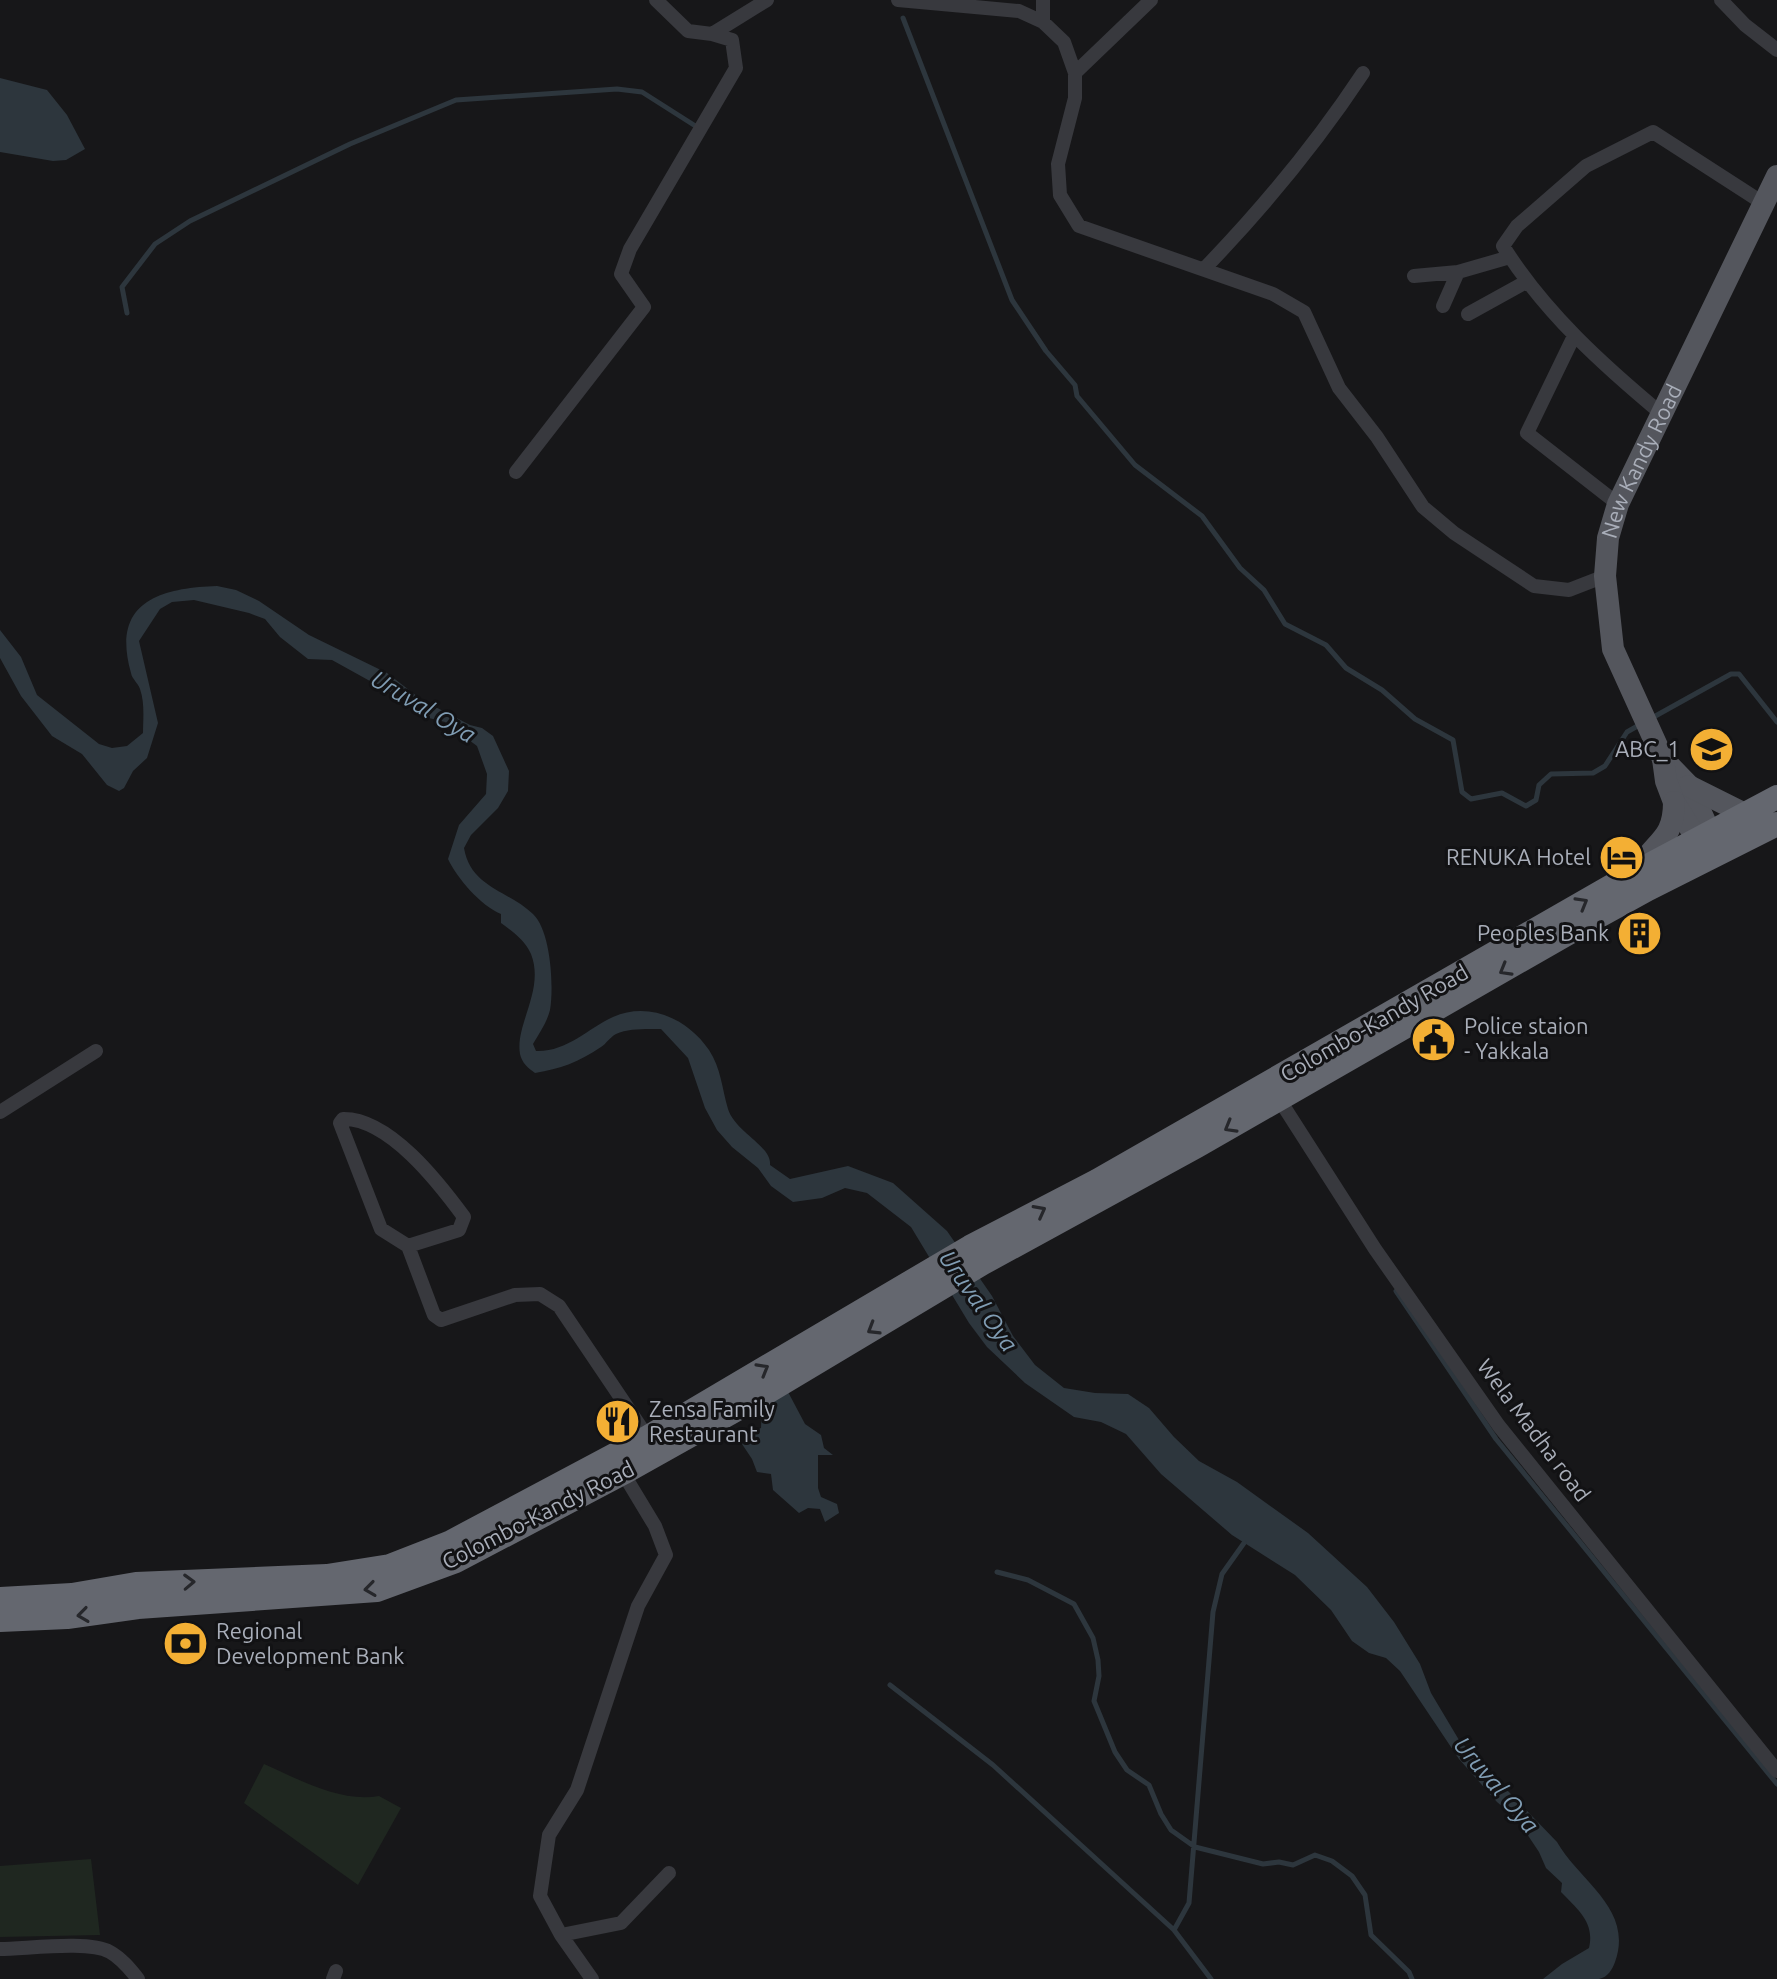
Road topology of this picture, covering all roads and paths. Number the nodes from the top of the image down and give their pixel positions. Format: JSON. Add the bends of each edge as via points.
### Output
{"nodes":[{"id":1,"x":656,"y":0,"type":"edge"},
{"id":2,"x":767,"y":0,"type":"edge"},
{"id":3,"x":898,"y":0,"type":"edge"},
{"id":4,"x":1043,"y":0,"type":"edge"},
{"id":5,"x":1151,"y":0,"type":"edge"},
{"id":6,"x":1721,"y":0,"type":"edge"},
{"id":7,"x":1043,"y":22,"type":"junction"},
{"id":8,"x":712,"y":34,"type":"junction"},
{"id":9,"x":1777,"y":50,"type":"edge"},
{"id":10,"x":1075,"y":73,"type":"junction"},
{"id":11,"x":1363,"y":73,"type":"dead end"},
{"id":12,"x":1777,"y":176,"type":"edge"},
{"id":13,"x":1763,"y":203,"type":"junction"},
{"id":14,"x":1510,"y":257,"type":"junction"},
{"id":15,"x":1204,"y":269,"type":"junction"},
{"id":16,"x":1458,"y":272,"type":"junction"},
{"id":17,"x":1414,"y":276,"type":"dead end"},
{"id":18,"x":1526,"y":282,"type":"junction"},
{"id":19,"x":1443,"y":306,"type":"dead end"},
{"id":20,"x":1468,"y":314,"type":"dead end"},
{"id":21,"x":1574,"y":336,"type":"junction"},
{"id":22,"x":1663,"y":415,"type":"junction"},
{"id":23,"x":516,"y":472,"type":"dead end"},
{"id":24,"x":1618,"y":504,"type":"junction"},
{"id":25,"x":1605,"y":576,"type":"junction"},
{"id":26,"x":1682,"y":794,"type":"junction"},
{"id":27,"x":1766,"y":809,"type":"edge"},
{"id":28,"x":1710,"y":846,"type":"junction"},
{"id":29,"x":1638,"y":871,"type":"junction"},
{"id":30,"x":96,"y":1051,"type":"dead end"},
{"id":31,"x":1279,"y":1099,"type":"junction"},
{"id":32,"x":0,"y":1112,"type":"edge"},
{"id":33,"x":1192,"y":1138,"type":"junction"},
{"id":34,"x":408,"y":1246,"type":"junction"},
{"id":35,"x":653,"y":1444,"type":"junction"},
{"id":36,"x":623,"y":1473,"type":"junction"},
{"id":37,"x":137,"y":1596,"type":"junction"},
{"id":38,"x":0,"y":1599,"type":"edge"},
{"id":39,"x":0,"y":1620,"type":"edge"},
{"id":40,"x":1777,"y":1771,"type":"edge"},
{"id":41,"x":669,"y":1873,"type":"dead end"},
{"id":42,"x":561,"y":1935,"type":"junction"},
{"id":43,"x":0,"y":1949,"type":"edge"},
{"id":44,"x":138,"y":1979,"type":"edge"},
{"id":45,"x":592,"y":1979,"type":"edge"}],
"edges":[{"from":1,"to":8,"type":"street","via":[[688,31]]},
{"from":2,"to":8,"type":"street"},
{"from":3,"to":7,"type":"street","via":[[1019,11]]},
{"from":4,"to":7,"type":"street"},
{"from":5,"to":10,"type":"street"},
{"from":6,"to":9,"type":"street"},
{"from":7,"to":10,"type":"street","via":[[1064,42]]},
{"from":8,"to":23,"type":"street","via":[[732,40],[736,68],[630,249],[621,274],[644,307]]},
{"from":10,"to":15,"type":"street","via":[[1075,98],[1058,164],[1060,195],[1079,226]]},
{"from":11,"to":15,"type":"street","via":[[1255,216]]},
{"from":12,"to":13,"type":"main road","name":"New Kandy Road"},
{"from":13,"to":14,"type":"street","via":[[1653,132],[1586,166],[1517,226],[1503,246]]},
{"from":13,"to":22,"type":"main road","name":"New Kandy Road"},
{"from":14,"to":16,"type":"street"},
{"from":14,"to":18,"type":"street"},
{"from":15,"to":25,"type":"street","via":[[1273,294],[1304,312],[1339,388],[1423,507],[1454,533],[1534,586],[1569,590]]},
{"from":16,"to":17,"type":"street"},
{"from":16,"to":19,"type":"street"},
{"from":18,"to":20,"type":"street"},
{"from":18,"to":21,"type":"street"},
{"from":21,"to":22,"type":"street"},
{"from":21,"to":24,"type":"street","via":[[1527,433]]},
{"from":22,"to":24,"type":"main road","name":"New Kandy Road"},
{"from":24,"to":25,"type":"main road","name":"New Kandy Road"},
{"from":25,"to":26,"type":"main road","name":"New Kandy Road","via":[[1613,649]]},
{"from":26,"to":27,"type":"main road"},
{"from":26,"to":28,"type":"main road","name":"New Kandy Road"},
{"from":26,"to":29,"type":"main road","via":[[1671,829]]},
{"from":27,"to":28,"type":"highway","name":"Colombo-Kandy Road"},
{"from":27,"to":28,"type":"highway","name":"Colombo-Kandy Road"},
{"from":28,"to":29,"type":"highway","name":"Colombo-Kandy Road"},
{"from":28,"to":31,"type":"highway","name":"Colombo-Kandy Road","one_way":true,"via":[[1636,895]]},
{"from":33,"to":29,"type":"highway","name":"Colombo-Kandy Road","one_way":true},
{"from":30,"to":32,"type":"street"},
{"from":31,"to":33,"type":"highway","name":"Colombo-Kandy Road","one_way":true},
{"from":31,"to":40,"type":"street","name":"Wela Madha road","via":[[1375,1249],[1499,1426]]},
{"from":33,"to":35,"type":"highway","name":"Colombo-Kandy Road","via":[[977,1255]]},
{"from":34,"to":34,"type":"street","via":[[381,1229],[340,1123],[343,1119],[367,1124],[407,1152],[431,1172],[464,1217],[459,1230]]},
{"from":34,"to":35,"type":"street","via":[[434,1315],[441,1320],[515,1295],[540,1294],[559,1306]]},
{"from":35,"to":36,"type":"highway","name":"Colombo-Kandy Road"},
{"from":37,"to":35,"type":"highway","name":"Colombo-Kandy Road","one_way":true,"via":[[390,1566]]},
{"from":36,"to":37,"type":"highway","name":"Colombo-Kandy Road","one_way":true,"via":[[456,1561],[377,1590]]},
{"from":36,"to":42,"type":"street","via":[[666,1555],[638,1606],[577,1790],[549,1835],[540,1896]]},
{"from":37,"to":38,"type":"highway","name":"Colombo-Kandy Road"},
{"from":37,"to":39,"type":"highway","name":"Colombo-Kandy Road","one_way":true,"via":[[67,1617]]},
{"from":41,"to":42,"type":"street","via":[[621,1923]]},
{"from":42,"to":45,"type":"street"},
{"from":43,"to":44,"type":"street","via":[[78,1946],[108,1951]]}]}
